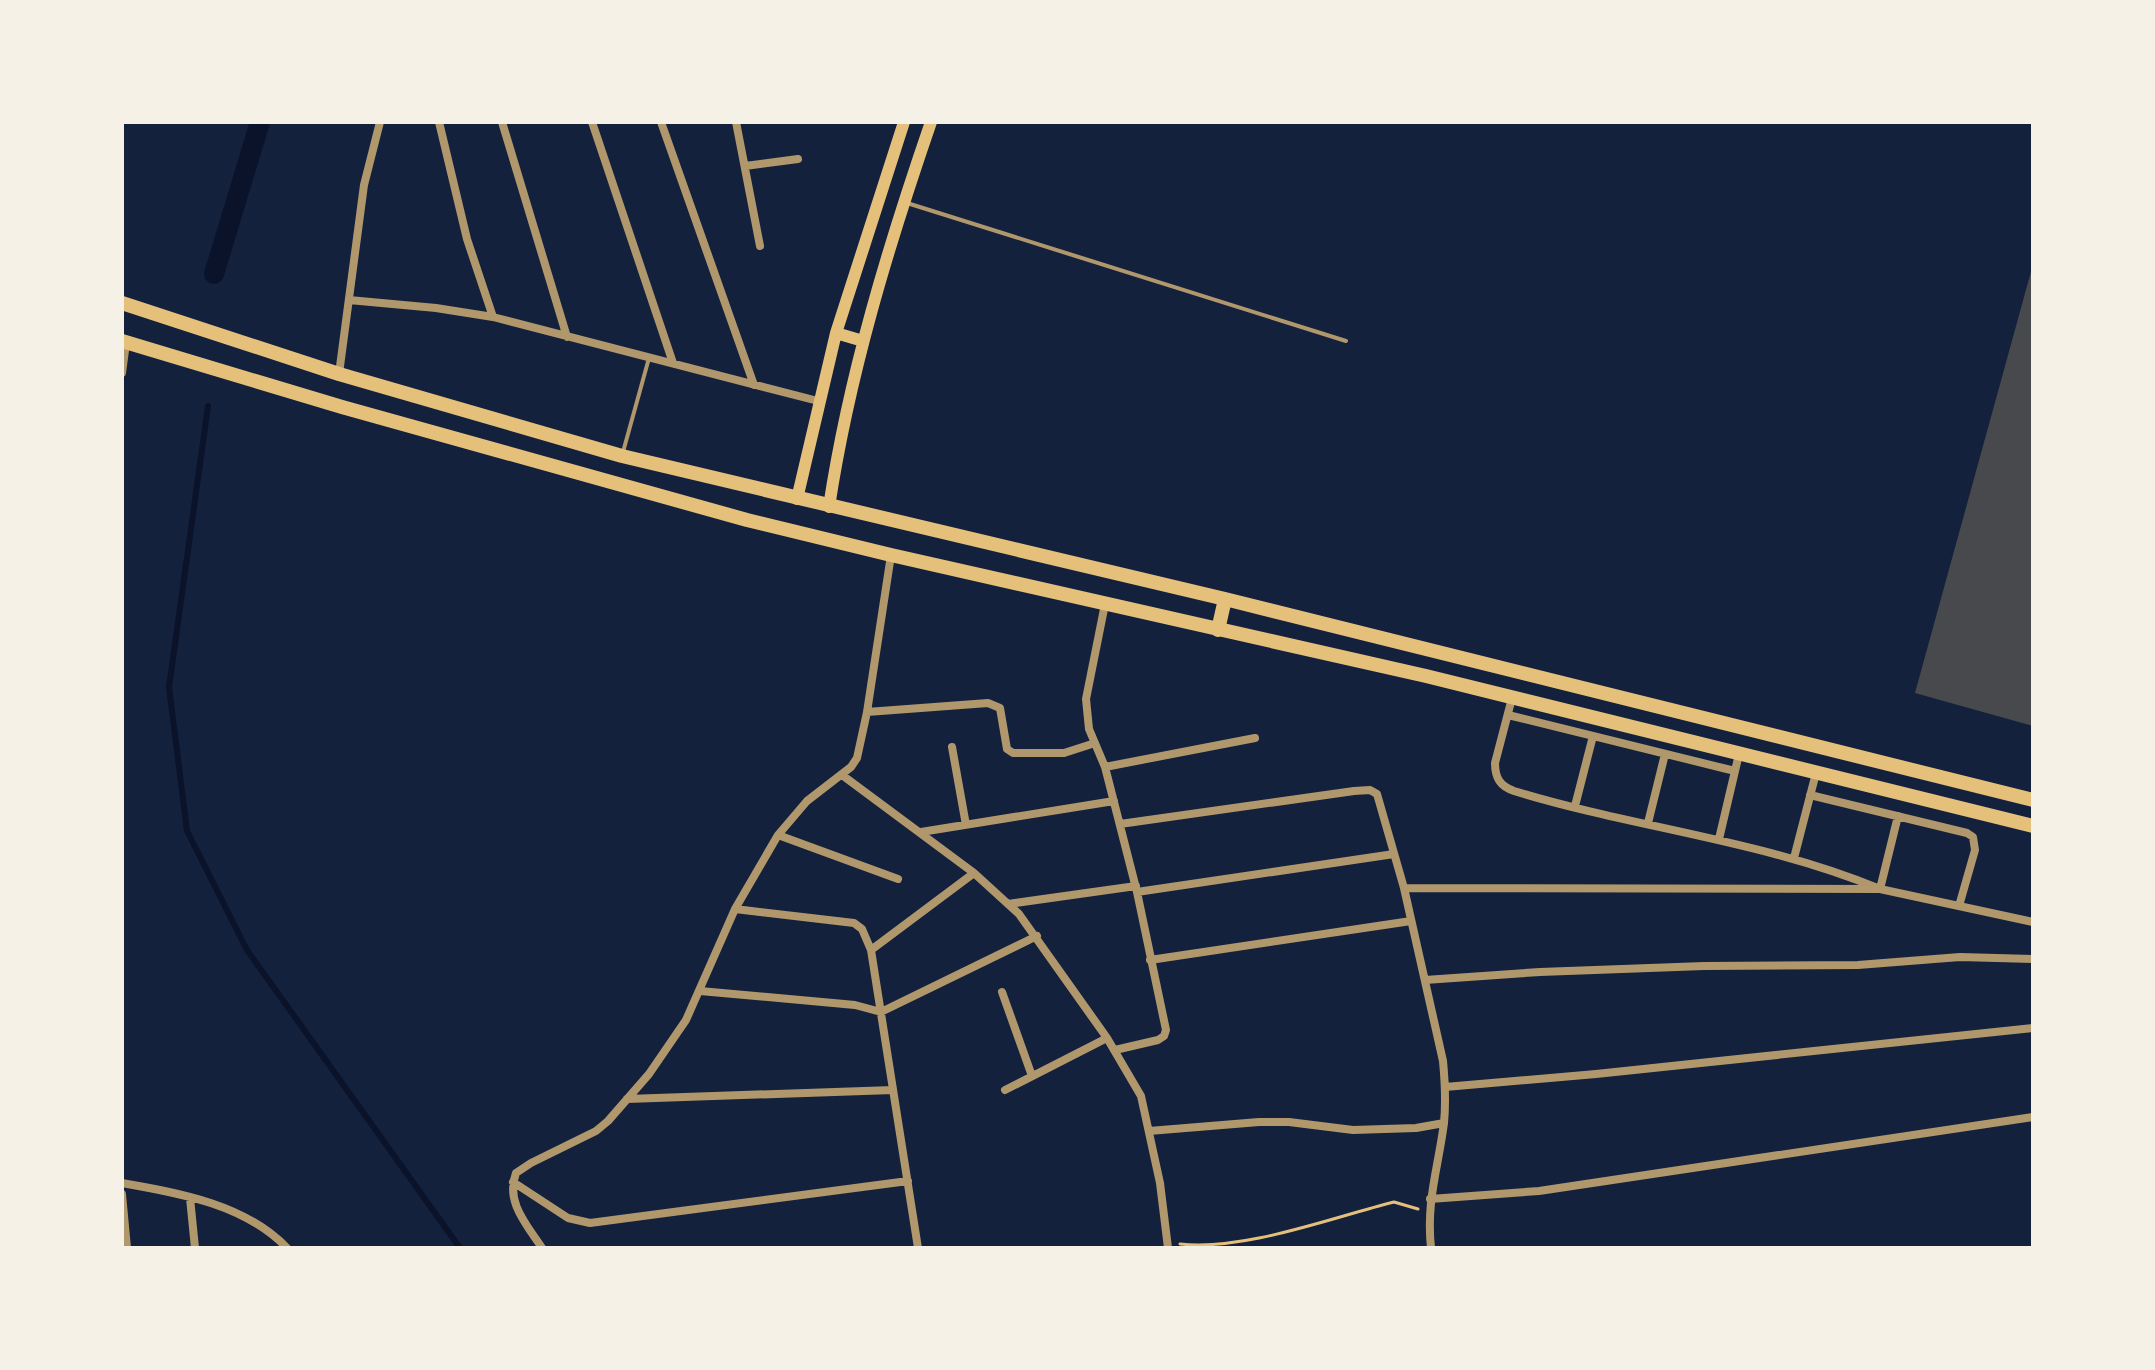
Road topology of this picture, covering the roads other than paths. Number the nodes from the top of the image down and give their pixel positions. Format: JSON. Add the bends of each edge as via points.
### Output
{"nodes":[{"id":1,"x":380,"y":122,"type":"edge"},
{"id":2,"x":439,"y":122,"type":"edge"},
{"id":3,"x":502,"y":122,"type":"edge"},
{"id":4,"x":592,"y":122,"type":"edge"},
{"id":5,"x":661,"y":122,"type":"edge"},
{"id":6,"x":736,"y":122,"type":"edge"},
{"id":7,"x":904,"y":122,"type":"edge"},
{"id":8,"x":931,"y":122,"type":"edge"},
{"id":9,"x":798,"y":159,"type":"dead end"},
{"id":10,"x":745,"y":166,"type":"junction"},
{"id":11,"x":880,"y":195,"type":"junction"},
{"id":12,"x":905,"y":202,"type":"junction"},
{"id":13,"x":760,"y":246,"type":"dead end"},
{"id":14,"x":349,"y":300,"type":"junction"},
{"id":15,"x":122,"y":303,"type":"edge"},
{"id":16,"x":493,"y":317,"type":"junction"},
{"id":17,"x":836,"y":333,"type":"junction"},
{"id":18,"x":567,"y":337,"type":"junction"},
{"id":19,"x":863,"y":341,"type":"junction"},
{"id":20,"x":1346,"y":341,"type":"dead end"},
{"id":21,"x":124,"y":342,"type":"edge"},
{"id":22,"x":649,"y":358,"type":"junction"},
{"id":23,"x":673,"y":363,"type":"junction"},
{"id":24,"x":122,"y":373,"type":"edge"},
{"id":25,"x":339,"y":374,"type":"junction"},
{"id":26,"x":754,"y":385,"type":"junction"},
{"id":27,"x":818,"y":401,"type":"junction"},
{"id":28,"x":622,"y":456,"type":"junction"},
{"id":29,"x":797,"y":499,"type":"junction"},
{"id":30,"x":829,"y":507,"type":"junction"},
{"id":31,"x":891,"y":555,"type":"junction"},
{"id":32,"x":1225,"y":599,"type":"junction"},
{"id":33,"x":1105,"y":604,"type":"junction"},
{"id":34,"x":1218,"y":630,"type":"junction"},
{"id":35,"x":1512,"y":698,"type":"junction"},
{"id":36,"x":867,"y":712,"type":"junction"},
{"id":37,"x":1508,"y":715,"type":"junction"},
{"id":38,"x":1593,"y":736,"type":"junction"},
{"id":39,"x":1255,"y":738,"type":"dead end"},
{"id":40,"x":1095,"y":743,"type":"junction"},
{"id":41,"x":952,"y":747,"type":"dead end"},
{"id":42,"x":1665,"y":754,"type":"junction"},
{"id":43,"x":1739,"y":754,"type":"junction"},
{"id":44,"x":1105,"y":767,"type":"junction"},
{"id":45,"x":1735,"y":771,"type":"junction"},
{"id":46,"x":1816,"y":773,"type":"junction"},
{"id":47,"x":842,"y":775,"type":"junction"},
{"id":48,"x":1810,"y":795,"type":"junction"},
{"id":49,"x":2033,"y":800,"type":"edge"},
{"id":50,"x":1114,"y":801,"type":"junction"},
{"id":51,"x":1575,"y":806,"type":"junction"},
{"id":52,"x":1898,"y":816,"type":"junction"},
{"id":53,"x":1648,"y":823,"type":"junction"},
{"id":54,"x":1120,"y":824,"type":"junction"},
{"id":55,"x":966,"y":825,"type":"junction"},
{"id":56,"x":2033,"y":826,"type":"edge"},
{"id":57,"x":921,"y":832,"type":"junction"},
{"id":58,"x":778,"y":835,"type":"junction"},
{"id":59,"x":1719,"y":839,"type":"junction"},
{"id":60,"x":1394,"y":854,"type":"junction"},
{"id":61,"x":1794,"y":858,"type":"junction"},
{"id":62,"x":974,"y":873,"type":"junction"},
{"id":63,"x":898,"y":879,"type":"dead end"},
{"id":64,"x":1404,"y":888,"type":"junction"},
{"id":65,"x":1137,"y":889,"type":"junction"},
{"id":66,"x":1880,"y":889,"type":"junction"},
{"id":67,"x":1008,"y":904,"type":"junction"},
{"id":68,"x":1959,"y":906,"type":"junction"},
{"id":69,"x":735,"y":909,"type":"junction"},
{"id":70,"x":1411,"y":921,"type":"junction"},
{"id":71,"x":2033,"y":921,"type":"edge"},
{"id":72,"x":1037,"y":936,"type":"junction"},
{"id":73,"x":871,"y":950,"type":"junction"},
{"id":74,"x":2033,"y":959,"type":"edge"},
{"id":75,"x":1150,"y":960,"type":"junction"},
{"id":76,"x":1425,"y":980,"type":"junction"},
{"id":77,"x":700,"y":991,"type":"junction"},
{"id":78,"x":1002,"y":992,"type":"dead end"},
{"id":79,"x":881,"y":1012,"type":"junction"},
{"id":80,"x":2033,"y":1028,"type":"edge"},
{"id":81,"x":1107,"y":1038,"type":"junction"},
{"id":82,"x":1115,"y":1050,"type":"junction"},
{"id":83,"x":1032,"y":1076,"type":"junction"},
{"id":84,"x":1445,"y":1087,"type":"junction"},
{"id":85,"x":893,"y":1090,"type":"junction"},
{"id":86,"x":1005,"y":1090,"type":"dead end"},
{"id":87,"x":627,"y":1099,"type":"junction"},
{"id":88,"x":2033,"y":1117,"type":"edge"},
{"id":89,"x":1444,"y":1123,"type":"junction"},
{"id":90,"x":1149,"y":1131,"type":"junction"},
{"id":91,"x":908,"y":1181,"type":"junction"},
{"id":92,"x":513,"y":1182,"type":"junction"},
{"id":93,"x":122,"y":1183,"type":"edge"},
{"id":94,"x":122,"y":1194,"type":"edge"},
{"id":95,"x":190,"y":1198,"type":"junction"},
{"id":96,"x":1430,"y":1199,"type":"junction"},
{"id":97,"x":1168,"y":1246,"type":"edge"},
{"id":98,"x":127,"y":1248,"type":"edge"},
{"id":99,"x":195,"y":1248,"type":"edge"},
{"id":100,"x":287,"y":1248,"type":"edge"},
{"id":101,"x":542,"y":1248,"type":"edge"},
{"id":102,"x":918,"y":1248,"type":"edge"},
{"id":103,"x":1431,"y":1248,"type":"edge"}],
"edges":[{"from":1,"to":14,"type":"street","via":[[364,185]]},
{"from":2,"to":16,"type":"street"},
{"from":3,"to":18,"type":"street"},
{"from":4,"to":23,"type":"street"},
{"from":5,"to":26,"type":"street"},
{"from":6,"to":10,"type":"street"},
{"from":7,"to":11,"type":"main road"},
{"from":8,"to":12,"type":"main road"},
{"from":9,"to":10,"type":"street"},
{"from":10,"to":13,"type":"street"},
{"from":11,"to":12,"type":"main road"},
{"from":11,"to":17,"type":"main road"},
{"from":12,"to":19,"type":"main road"},
{"from":12,"to":20,"type":"lane"},
{"from":14,"to":16,"type":"street"},
{"from":14,"to":25,"type":"street"},
{"from":15,"to":25,"type":"main road"},
{"from":16,"to":18,"type":"street"},
{"from":17,"to":19,"type":"main road"},
{"from":17,"to":27,"type":"main road"},
{"from":18,"to":22,"type":"street"},
{"from":19,"to":30,"type":"main road"},
{"from":21,"to":24,"type":"street"},
{"from":21,"to":31,"type":"main road","via":[[618,485]]},
{"from":22,"to":23,"type":"street"},
{"from":22,"to":28,"type":"lane"},
{"from":23,"to":26,"type":"street"},
{"from":25,"to":28,"type":"main road"},
{"from":26,"to":27,"type":"street"},
{"from":27,"to":29,"type":"main road"},
{"from":28,"to":29,"type":"main road"},
{"from":29,"to":30,"type":"main road"},
{"from":30,"to":32,"type":"main road"},
{"from":31,"to":33,"type":"main road"},
{"from":31,"to":36,"type":"street"},
{"from":32,"to":34,"type":"main road"},
{"from":32,"to":49,"type":"main road"},
{"from":33,"to":34,"type":"main road"},
{"from":33,"to":40,"type":"street","via":[[1086,699]]},
{"from":34,"to":35,"type":"main road"},
{"from":35,"to":37,"type":"street"},
{"from":35,"to":43,"type":"main road"},
{"from":36,"to":40,"type":"street","via":[[988,703],[1000,708],[1007,749],[1013,753],[1064,753]]},
{"from":36,"to":47,"type":"street","via":[[857,758]]},
{"from":37,"to":38,"type":"street"},
{"from":37,"to":51,"type":"street","via":[[1495,763],[1498,781],[1514,791]]},
{"from":38,"to":42,"type":"street"},
{"from":38,"to":51,"type":"street"},
{"from":39,"to":44,"type":"street"},
{"from":40,"to":44,"type":"street"},
{"from":41,"to":55,"type":"street"},
{"from":42,"to":45,"type":"street"},
{"from":42,"to":53,"type":"street"},
{"from":43,"to":45,"type":"street"},
{"from":43,"to":46,"type":"main road"},
{"from":44,"to":50,"type":"street"},
{"from":45,"to":59,"type":"street"},
{"from":46,"to":48,"type":"street"},
{"from":46,"to":56,"type":"main road"},
{"from":47,"to":57,"type":"street"},
{"from":47,"to":58,"type":"street","via":[[807,801]]},
{"from":48,"to":52,"type":"street"},
{"from":48,"to":61,"type":"street"},
{"from":50,"to":54,"type":"street"},
{"from":50,"to":55,"type":"street"},
{"from":51,"to":53,"type":"street"},
{"from":52,"to":66,"type":"street"},
{"from":52,"to":68,"type":"street","via":[[1973,837],[1975,850]]},
{"from":53,"to":59,"type":"street"},
{"from":54,"to":60,"type":"street","via":[[1362,790],[1377,794]]},
{"from":54,"to":65,"type":"street"},
{"from":55,"to":57,"type":"street"},
{"from":57,"to":62,"type":"street"},
{"from":58,"to":63,"type":"street"},
{"from":58,"to":69,"type":"street"},
{"from":59,"to":61,"type":"street"},
{"from":60,"to":64,"type":"street"},
{"from":60,"to":65,"type":"street"},
{"from":61,"to":66,"type":"street"},
{"from":62,"to":67,"type":"street"},
{"from":62,"to":73,"type":"street"},
{"from":64,"to":66,"type":"street"},
{"from":64,"to":70,"type":"street"},
{"from":65,"to":67,"type":"street"},
{"from":65,"to":75,"type":"street"},
{"from":66,"to":68,"type":"street"},
{"from":67,"to":72,"type":"street"},
{"from":68,"to":71,"type":"street"},
{"from":69,"to":73,"type":"street","via":[[854,923]]},
{"from":69,"to":77,"type":"street"},
{"from":70,"to":75,"type":"street"},
{"from":70,"to":76,"type":"street"},
{"from":72,"to":79,"type":"street"},
{"from":72,"to":81,"type":"street"},
{"from":73,"to":79,"type":"street"},
{"from":74,"to":76,"type":"street","via":[[1689,966]]},
{"from":75,"to":82,"type":"street","via":[[1164,1036]]},
{"from":76,"to":84,"type":"street"},
{"from":77,"to":79,"type":"street"},
{"from":77,"to":87,"type":"street","via":[[668,1048]]},
{"from":78,"to":83,"type":"street"},
{"from":79,"to":85,"type":"street"},
{"from":80,"to":84,"type":"street"},
{"from":81,"to":82,"type":"street"},
{"from":81,"to":83,"type":"street"},
{"from":82,"to":90,"type":"street","via":[[1141,1096]]},
{"from":83,"to":86,"type":"street"},
{"from":84,"to":89,"type":"street"},
{"from":85,"to":87,"type":"street"},
{"from":85,"to":91,"type":"street"},
{"from":87,"to":92,"type":"street","via":[[596,1131],[522,1168]]},
{"from":88,"to":96,"type":"street","via":[[1570,1187]]},
{"from":89,"to":90,"type":"street","via":[[1353,1130],[1259,1122]]},
{"from":89,"to":96,"type":"street"},
{"from":90,"to":97,"type":"street"},
{"from":91,"to":92,"type":"street","via":[[590,1223],[568,1218]]},
{"from":91,"to":102,"type":"street"},
{"from":92,"to":101,"type":"street","via":[[514,1202]]},
{"from":93,"to":95,"type":"street"},
{"from":94,"to":98,"type":"street"},
{"from":95,"to":99,"type":"street"},
{"from":95,"to":100,"type":"street","via":[[241,1215]]},
{"from":96,"to":103,"type":"street"}]}
